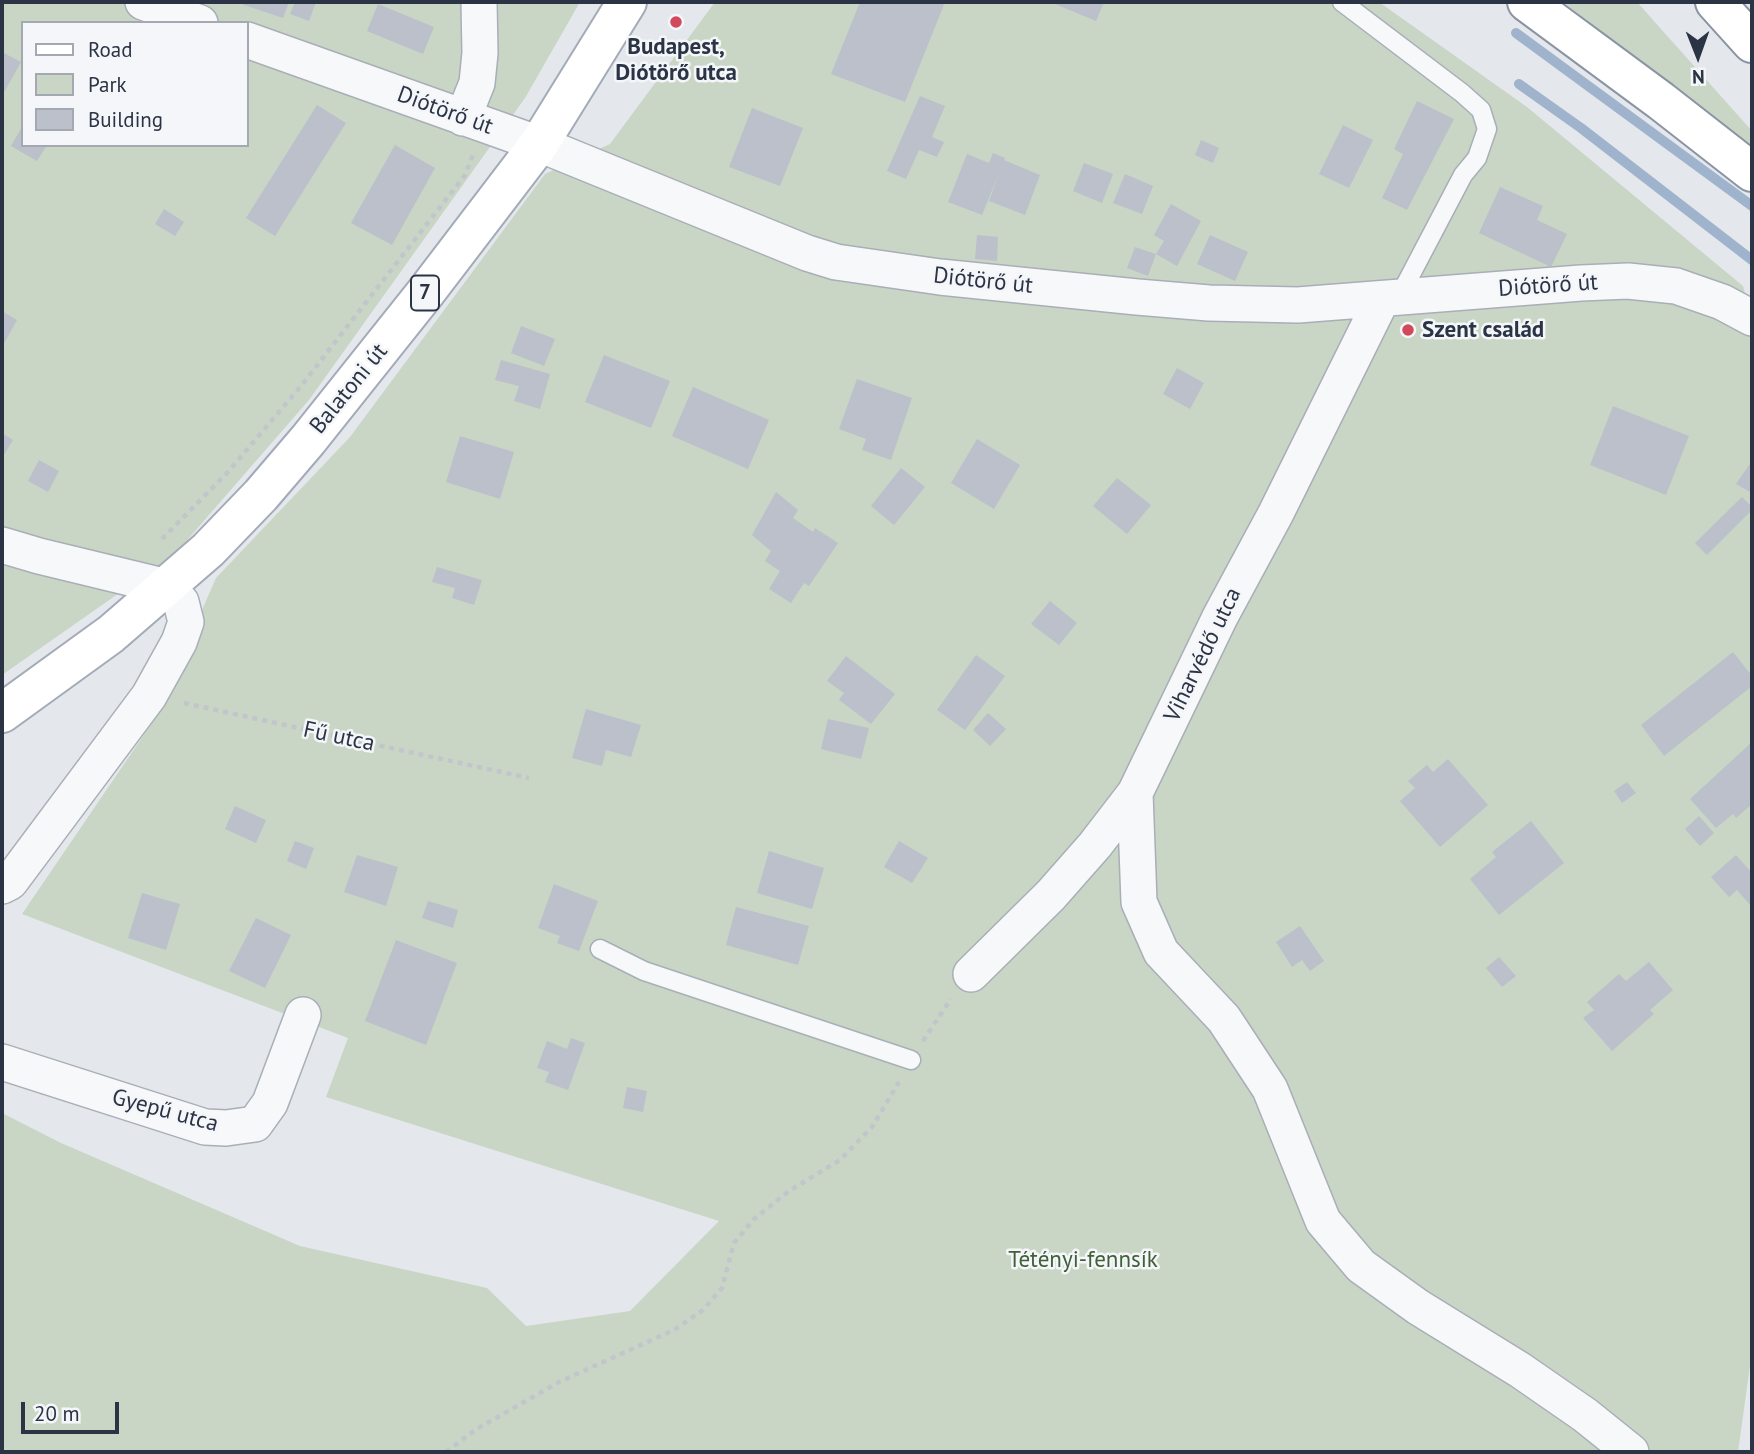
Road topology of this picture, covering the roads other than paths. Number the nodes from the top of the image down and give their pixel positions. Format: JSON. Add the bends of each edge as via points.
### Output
{"nodes":[{"id":1,"x":143,"y":2,"type":"edge"},
{"id":2,"x":479,"y":2,"type":"edge"},
{"id":3,"x":627,"y":2,"type":"edge"},
{"id":4,"x":1342,"y":2,"type":"edge"},
{"id":5,"x":1527,"y":2,"type":"edge"},
{"id":6,"x":1715,"y":2,"type":"edge"},
{"id":7,"x":195,"y":21,"type":"edge"},
{"id":8,"x":248,"y":40,"type":"edge"},
{"id":9,"x":1752,"y":43,"type":"edge"},
{"id":10,"x":474,"y":121,"type":"junction"},
{"id":11,"x":539,"y":144,"type":"junction"},
{"id":12,"x":1752,"y":172,"type":"edge"},
{"id":13,"x":1391,"y":298,"type":"junction"},
{"id":14,"x":1752,"y":318,"type":"edge"},
{"id":15,"x":2,"y":545,"type":"edge"},
{"id":16,"x":167,"y":587,"type":"junction"},
{"id":17,"x":2,"y":713,"type":"edge"},
{"id":18,"x":1135,"y":793,"type":"junction"},
{"id":19,"x":2,"y":886,"type":"edge"},
{"id":20,"x":600,"y":950,"type":"dead end"},
{"id":21,"x":971,"y":974,"type":"road end"},
{"id":22,"x":303,"y":1015,"type":"dead end"},
{"id":23,"x":911,"y":1060,"type":"road end"},
{"id":24,"x":2,"y":1062,"type":"edge"},
{"id":25,"x":1630,"y":1452,"type":"edge"}],
"edges":[{"from":1,"to":7,"type":"street"},
{"from":2,"to":10,"type":"street"},
{"from":3,"to":11,"type":"main road","name":"Balatoni út","number":"7"},
{"from":4,"to":13,"type":"lane","via":[[1462,93],[1481,110],[1487,130],[1477,158]]},
{"from":5,"to":12,"type":"main road"},
{"from":6,"to":9,"type":"main road"},
{"from":8,"to":10,"type":"street","name":"Diótörő út"},
{"from":10,"to":11,"type":"street","name":"Diótörő út"},
{"from":11,"to":13,"type":"street","name":"Diótörő út","via":[[836,262],[1209,303],[1298,306]]},
{"from":11,"to":16,"type":"main road","name":"Balatoni út","number":"7","via":[[308,440],[235,523]]},
{"from":13,"to":14,"type":"street","name":"Diótörő út","via":[[1628,281],[1676,286]]},
{"from":13,"to":18,"type":"street","name":"Viharvédő utca","via":[[1220,617]]},
{"from":15,"to":16,"type":"street"},
{"from":16,"to":17,"type":"main road","name":"Balatoni út","number":"7","via":[[102,642]]},
{"from":16,"to":19,"type":"street","via":[[181,602],[186,622],[179,642],[149,696],[10,882]]},
{"from":18,"to":21,"type":"street","name":"Viharvédő utca","via":[[1051,895]]},
{"from":18,"to":25,"type":"street","via":[[1139,902],[1161,952],[1224,1019],[1269,1089],[1323,1221],[1361,1266],[1585,1415]]},
{"from":20,"to":23,"type":"lane","via":[[644,971]]},
{"from":22,"to":24,"type":"street","name":"Gyepű utca","via":[[270,1102],[255,1124],[205,1127]]}]}
